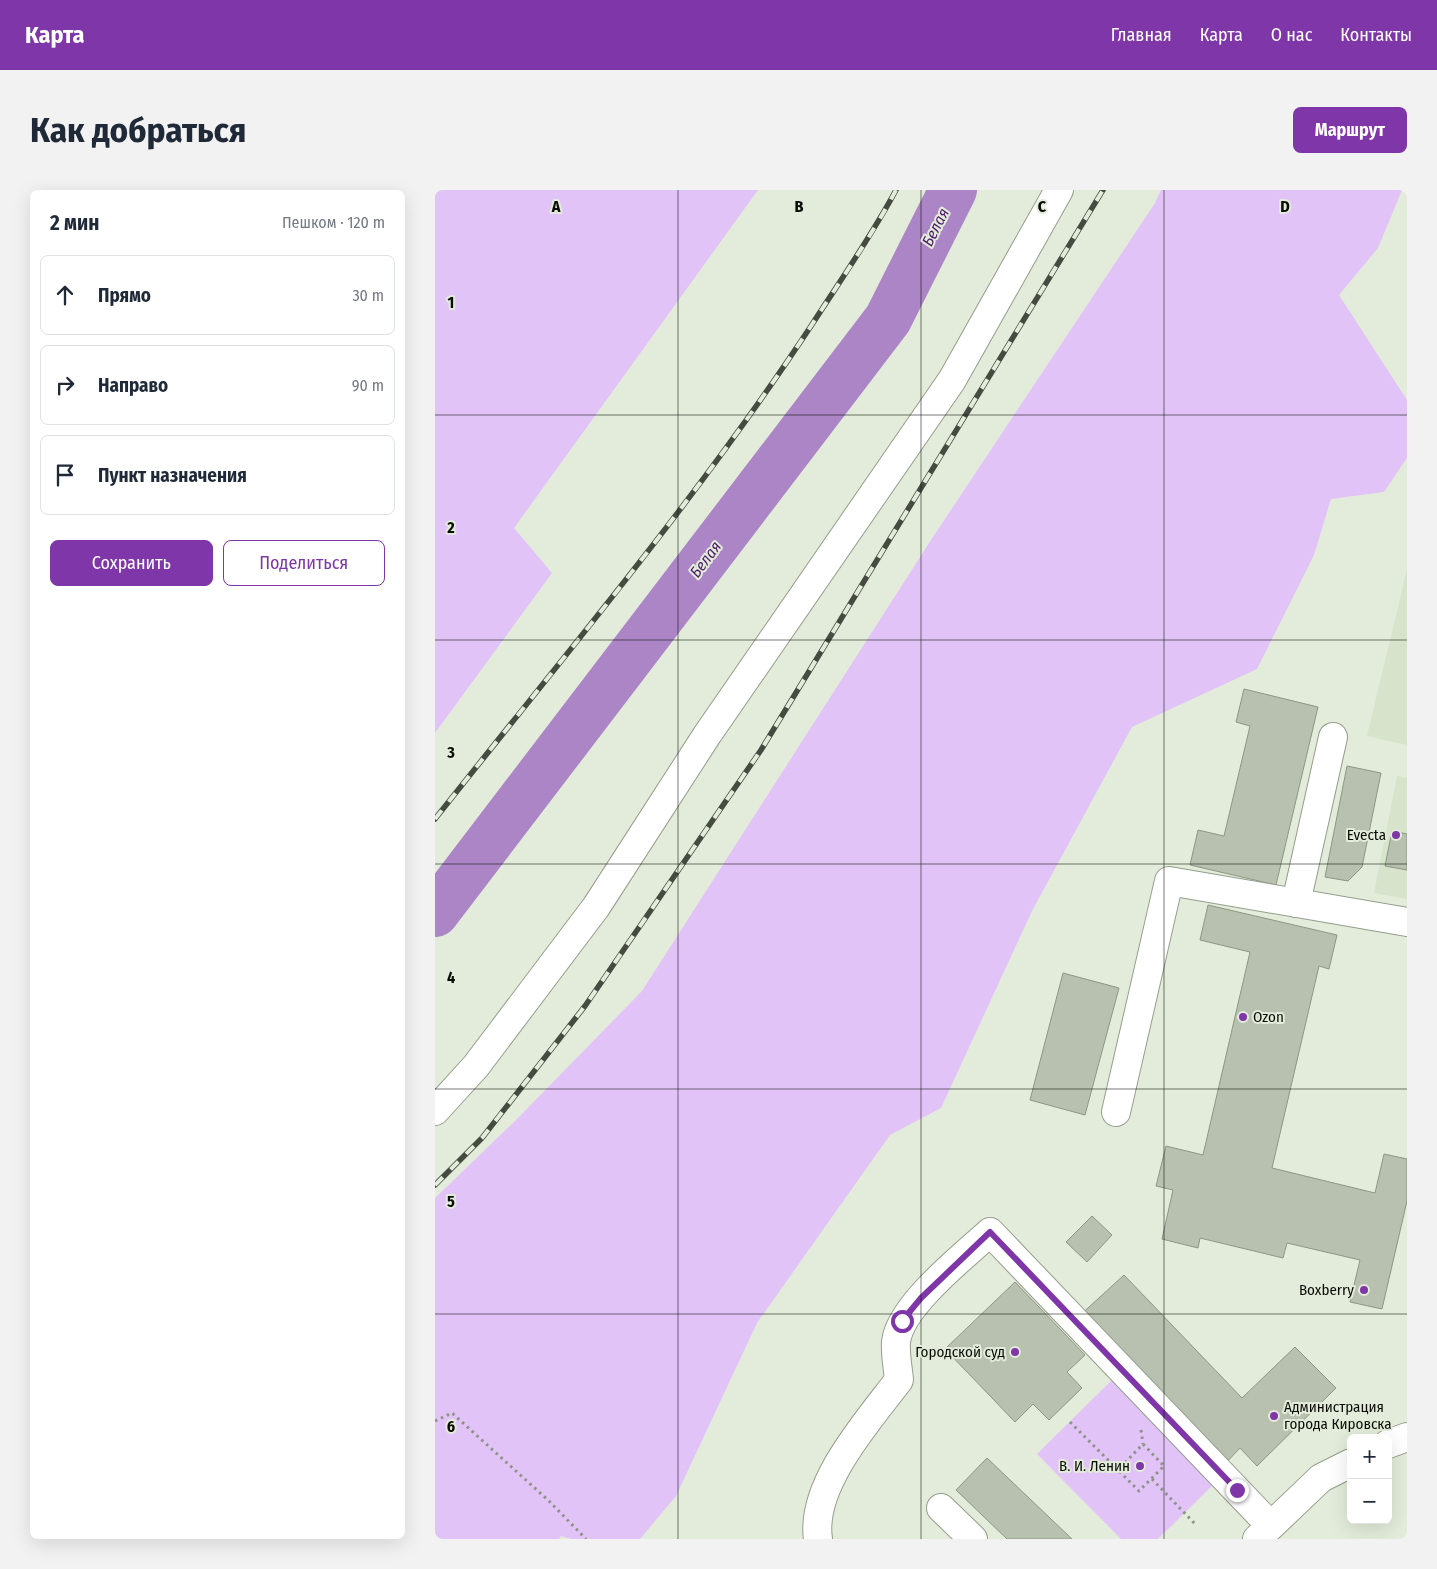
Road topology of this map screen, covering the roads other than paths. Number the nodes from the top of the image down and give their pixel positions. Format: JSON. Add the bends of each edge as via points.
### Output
{"nodes":[{"id":1,"x":1059,"y":190,"type":"edge"},
{"id":2,"x":1333,"y":737,"type":"dead end"},
{"id":3,"x":1296,"y":903,"type":"junction"},
{"id":4,"x":1407,"y":922,"type":"edge"},
{"id":5,"x":435,"y":1110,"type":"edge"},
{"id":6,"x":1117,"y":1112,"type":"dead end"},
{"id":7,"x":1407,"y":1436,"type":"edge"},
{"id":8,"x":1392,"y":1442,"type":"edge"},
{"id":9,"x":1347,"y":1465,"type":"edge"},
{"id":10,"x":941,"y":1508,"type":"dead end"},
{"id":11,"x":1264,"y":1532,"type":"edge"},
{"id":12,"x":819,"y":1539,"type":"edge"},
{"id":13,"x":973,"y":1539,"type":"edge"}],
"edges":[{"from":1,"to":5,"type":"street","via":[[952,380],[707,735],[596,906],[476,1066]]},
{"from":2,"to":3,"type":"street"},
{"from":3,"to":4,"type":"street"},
{"from":3,"to":6,"type":"street","via":[[1169,881]]},
{"from":7,"to":8,"type":"street"},
{"from":9,"to":11,"type":"street","via":[[1321,1478]]},
{"from":10,"to":13,"type":"street"},
{"from":11,"to":12,"type":"street","via":[[990,1232],[921,1298],[902,1321],[896,1342],[899,1380],[852,1443],[823,1496],[817,1532]]}]}
